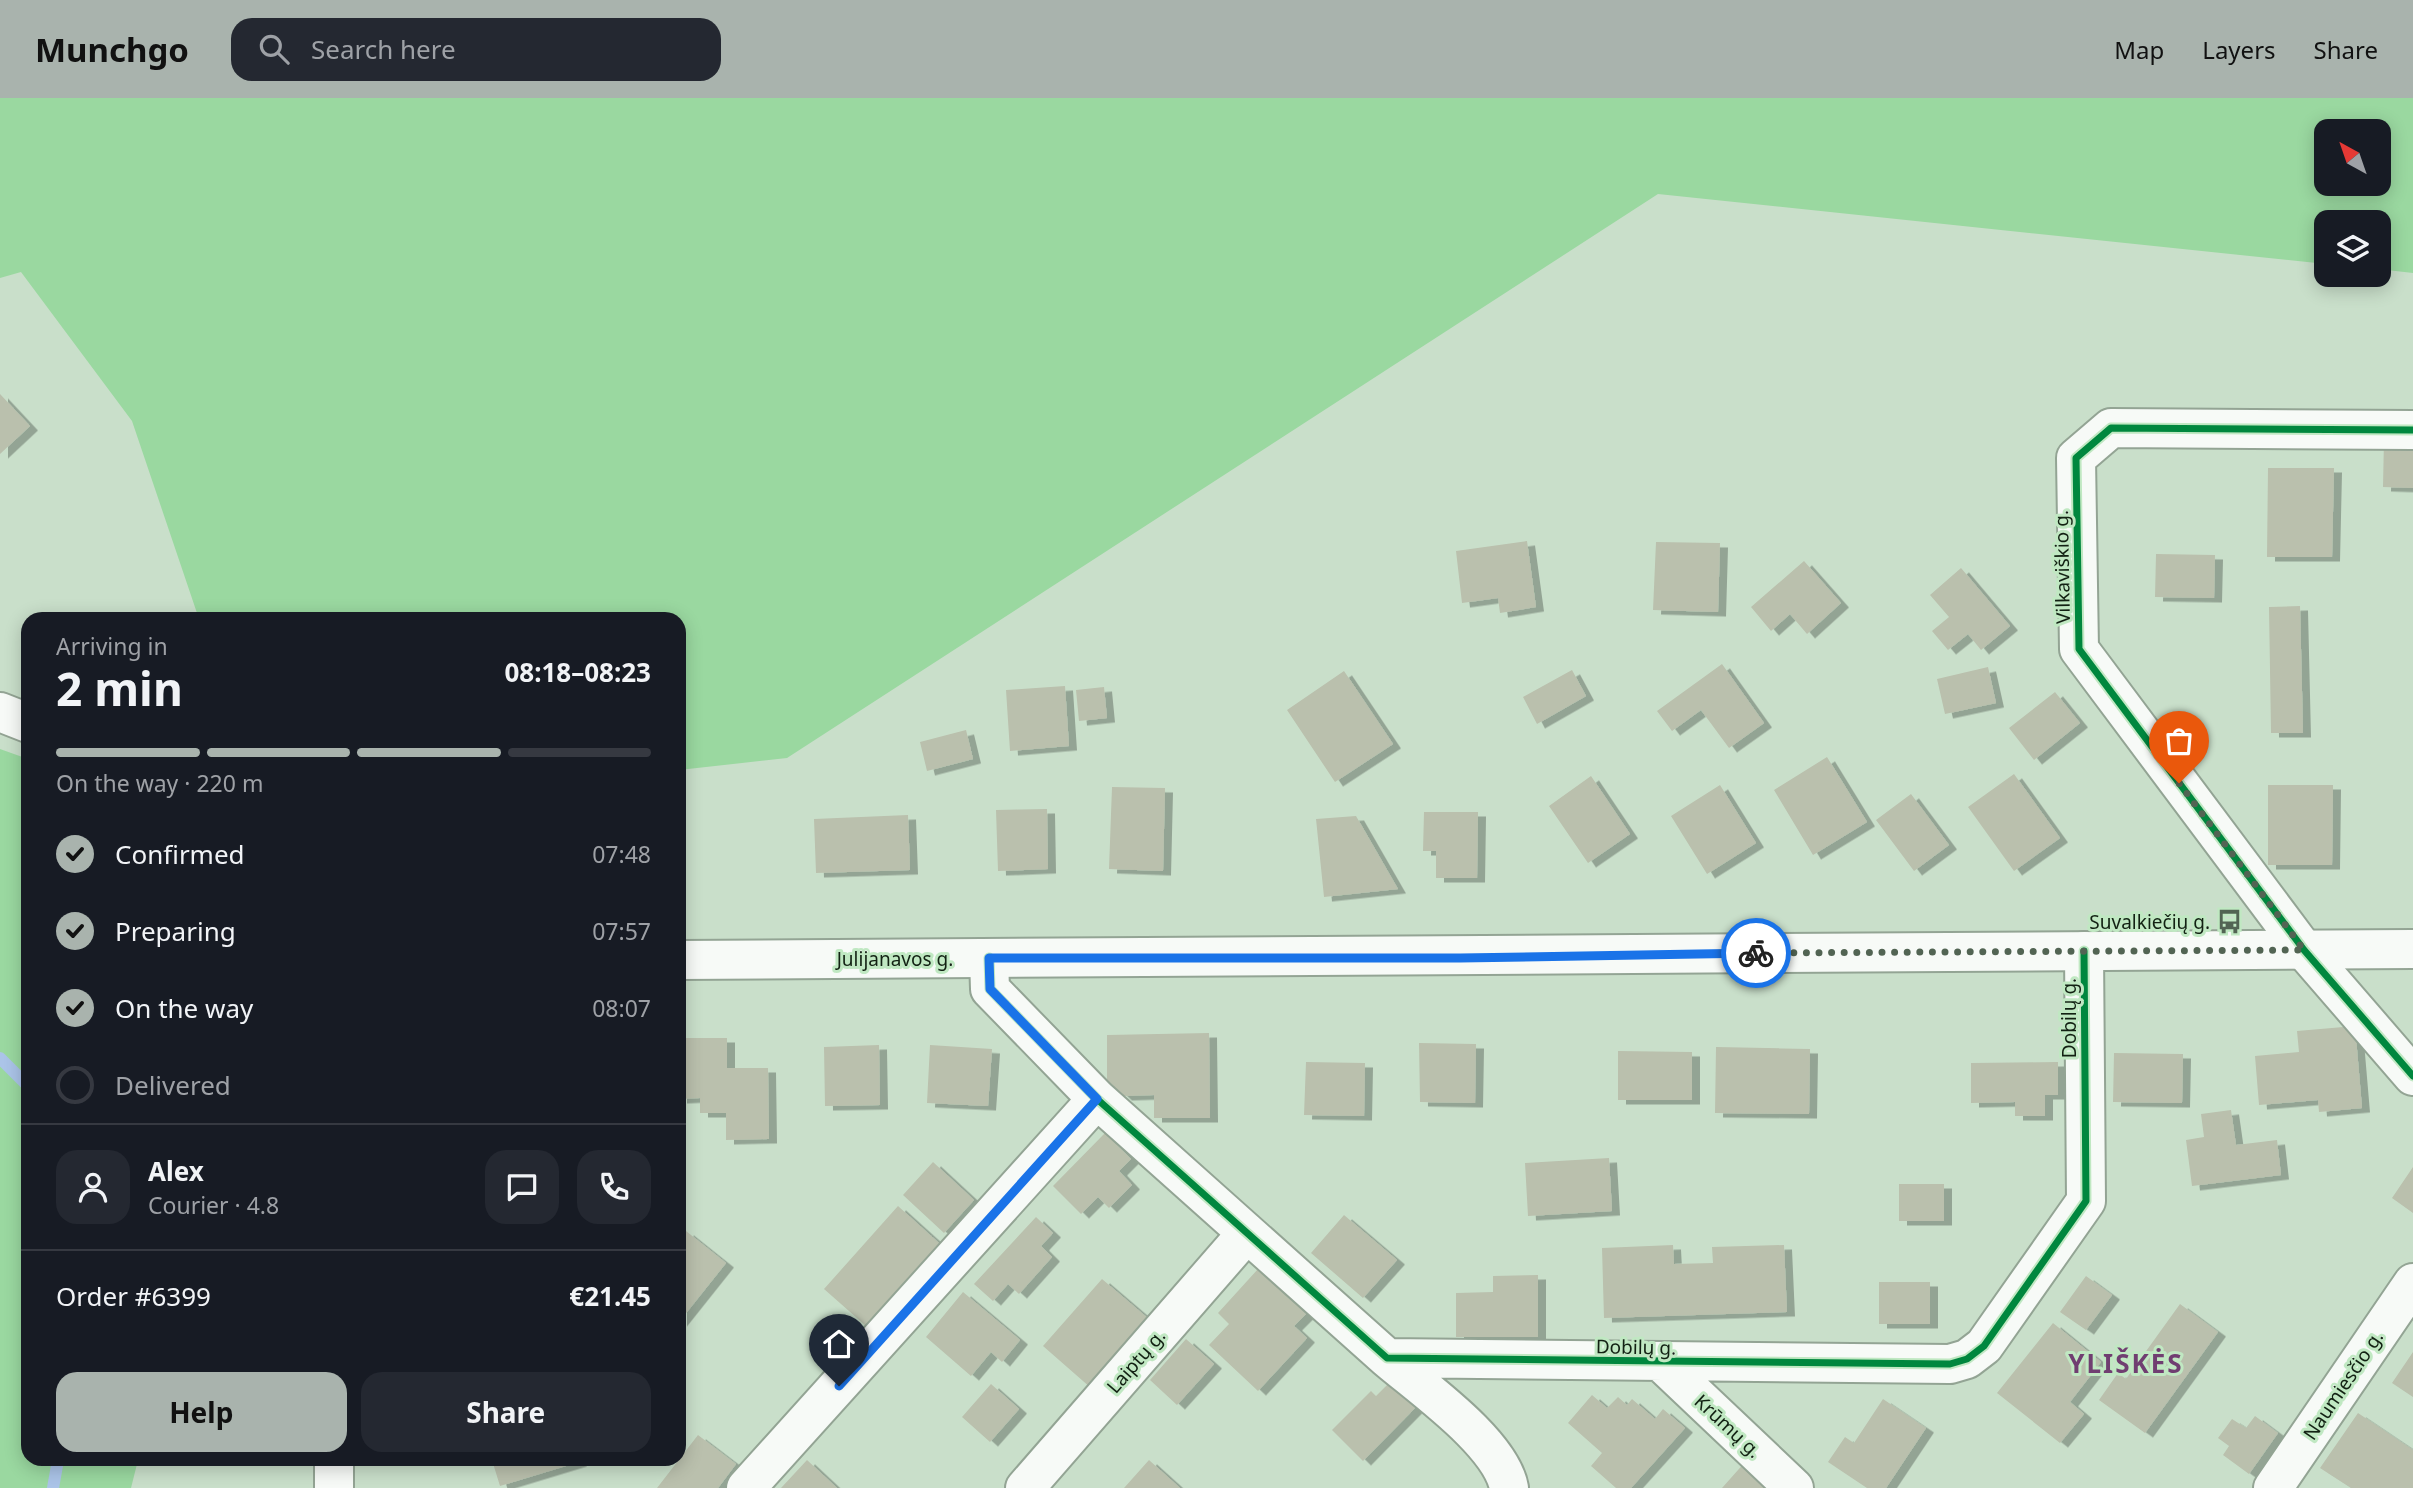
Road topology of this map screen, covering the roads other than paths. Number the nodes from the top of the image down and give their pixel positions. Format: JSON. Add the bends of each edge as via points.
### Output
{"nodes":[{"id":1,"x":2413,"y":430,"type":"edge"},
{"id":2,"x":0,"y":712,"type":"edge"},
{"id":3,"x":21,"y":720,"type":"edge"},
{"id":4,"x":2413,"y":949,"type":"edge"},
{"id":5,"x":2304,"y":950,"type":"junction"},
{"id":6,"x":2084,"y":951,"type":"junction"},
{"id":7,"x":989,"y":958,"type":"junction"},
{"id":8,"x":686,"y":960,"type":"edge"},
{"id":9,"x":2413,"y":1076,"type":"edge"},
{"id":10,"x":1097,"y":1099,"type":"junction"},
{"id":11,"x":1247,"y":1233,"type":"junction"},
{"id":12,"x":2413,"y":1283,"type":"edge"},
{"id":13,"x":1387,"y":1358,"type":"junction"},
{"id":14,"x":1662,"y":1363,"type":"junction"},
{"id":15,"x":334,"y":1466,"type":"edge"},
{"id":16,"x":334,"y":1488,"type":"edge"},
{"id":17,"x":746,"y":1488,"type":"edge"},
{"id":18,"x":1026,"y":1488,"type":"edge"},
{"id":19,"x":1509,"y":1488,"type":"edge"},
{"id":20,"x":1794,"y":1488,"type":"edge"},
{"id":21,"x":2273,"y":1488,"type":"edge"}],
"edges":[{"from":1,"to":5,"type":"street","name":"Vilkaviškio g.","via":[[2111,428],[2076,458],[2079,649]]},
{"from":2,"to":3,"type":"street"},
{"from":4,"to":5,"type":"street","name":"Julijanavos g."},
{"from":5,"to":6,"type":"street","name":"Julijanavos g."},
{"from":5,"to":9,"type":"street","name":"Vilkaviškio g."},
{"from":6,"to":7,"type":"street","name":"Julijanavos g."},
{"from":6,"to":14,"type":"street","name":"Dobilų g.","via":[[2086,1201],[1984,1346],[1967,1359],[1950,1364]]},
{"from":7,"to":8,"type":"street","name":"Julijanavos g."},
{"from":7,"to":10,"type":"street","via":[[990,989]]},
{"from":10,"to":11,"type":"street"},
{"from":10,"to":17,"type":"street"},
{"from":11,"to":13,"type":"street"},
{"from":11,"to":18,"type":"street","name":"Laiptų g."},
{"from":12,"to":21,"type":"street","name":"Naumiesčio g."},
{"from":13,"to":14,"type":"street","name":"Dobilų g."},
{"from":13,"to":19,"type":"street","via":[[1480,1437],[1508,1479]]},
{"from":14,"to":20,"type":"street","name":"Krūmų g."},
{"from":15,"to":16,"type":"street"}]}
